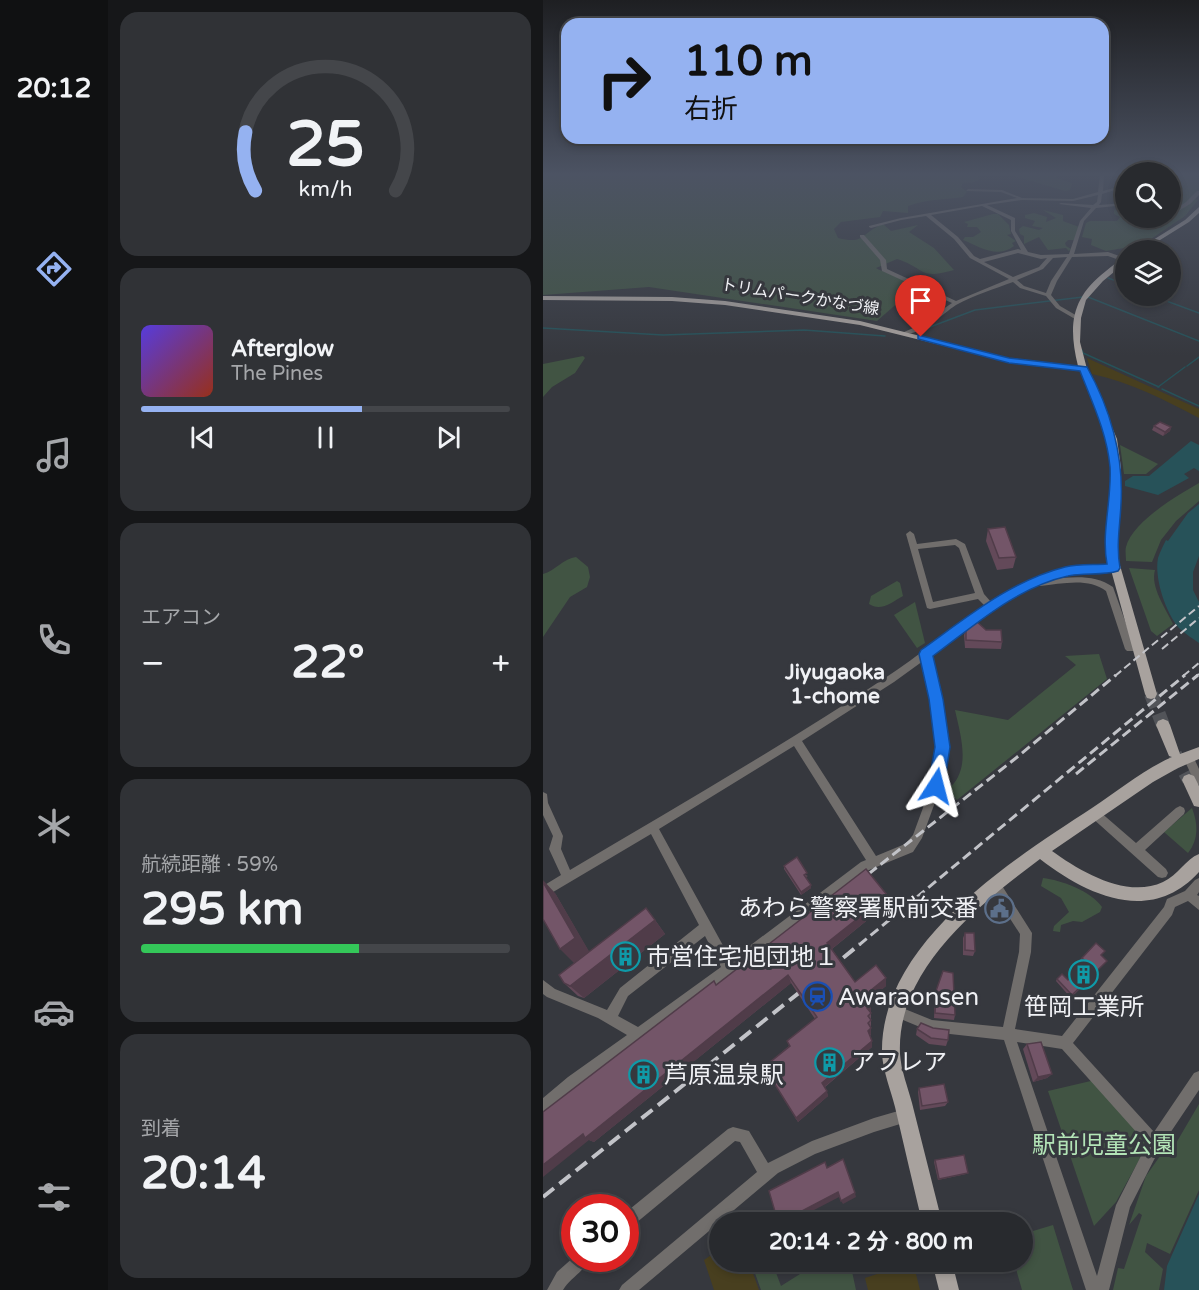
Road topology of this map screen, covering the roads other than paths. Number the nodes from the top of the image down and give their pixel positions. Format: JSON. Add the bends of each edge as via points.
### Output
{"nodes":[{"id":1,"x":953,"y":235,"type":"edge"},
{"id":2,"x":1015,"y":235,"type":"edge"},
{"id":3,"x":1077,"y":235,"type":"edge"},
{"id":4,"x":862,"y":236,"type":"dead end"},
{"id":5,"x":1025,"y":252,"type":"junction"},
{"id":6,"x":1071,"y":255,"type":"junction"},
{"id":7,"x":1115,"y":256,"type":"edge"},
{"id":8,"x":1051,"y":257,"type":"junction"},
{"id":9,"x":980,"y":261,"type":"junction"},
{"id":10,"x":1115,"y":268,"type":"edge"},
{"id":11,"x":1014,"y":280,"type":"junction"},
{"id":12,"x":1048,"y":295,"type":"junction"},
{"id":13,"x":543,"y":298,"type":"edge"},
{"id":14,"x":956,"y":303,"type":"junction"},
{"id":15,"x":1077,"y":318,"type":"junction"},
{"id":16,"x":906,"y":333,"type":"junction"},
{"id":17,"x":1083,"y":369,"type":"junction"},
{"id":18,"x":910,"y":534,"type":"dead end"},
{"id":19,"x":914,"y":546,"type":"junction"},
{"id":20,"x":1114,"y":568,"type":"junction"},
{"id":21,"x":1032,"y":583,"type":"junction"},
{"id":22,"x":980,"y":595,"type":"junction"},
{"id":23,"x":991,"y":608,"type":"junction"},
{"id":24,"x":1130,"y":649,"type":"dead end"},
{"id":25,"x":926,"y":654,"type":"junction"},
{"id":26,"x":1151,"y":694,"type":"tunnel mouth"},
{"id":27,"x":1163,"y":725,"type":"tunnel mouth"},
{"id":28,"x":795,"y":740,"type":"junction"},
{"id":29,"x":1187,"y":754,"type":"edge"},
{"id":30,"x":1194,"y":780,"type":"edge"},
{"id":31,"x":543,"y":797,"type":"edge"},
{"id":32,"x":1199,"y":801,"type":"edge"},
{"id":33,"x":1180,"y":811,"type":"dead end"},
{"id":34,"x":1095,"y":814,"type":"junction"},
{"id":35,"x":652,"y":826,"type":"junction"},
{"id":36,"x":1040,"y":850,"type":"junction"},
{"id":37,"x":1136,"y":851,"type":"junction"},
{"id":38,"x":1199,"y":861,"type":"edge"},
{"id":39,"x":874,"y":863,"type":"junction"},
{"id":40,"x":1162,"y":873,"type":"dead end"},
{"id":41,"x":568,"y":877,"type":"junction"},
{"id":42,"x":1199,"y":884,"type":"edge"},
{"id":43,"x":995,"y":885,"type":"junction"},
{"id":44,"x":543,"y":892,"type":"edge"},
{"id":45,"x":1189,"y":895,"type":"junction"},
{"id":46,"x":1199,"y":904,"type":"edge"},
{"id":47,"x":706,"y":927,"type":"junction"},
{"id":48,"x":729,"y":969,"type":"junction"},
{"id":49,"x":543,"y":986,"type":"edge"},
{"id":50,"x":895,"y":1011,"type":"junction"},
{"id":51,"x":610,"y":1018,"type":"junction"},
{"id":52,"x":639,"y":1034,"type":"junction"},
{"id":53,"x":1008,"y":1034,"type":"junction"},
{"id":54,"x":1065,"y":1043,"type":"junction"},
{"id":55,"x":1199,"y":1078,"type":"edge"},
{"id":56,"x":543,"y":1107,"type":"edge"},
{"id":57,"x":905,"y":1116,"type":"junction"},
{"id":58,"x":1155,"y":1143,"type":"junction"},
{"id":59,"x":766,"y":1173,"type":"junction"},
{"id":60,"x":639,"y":1211,"type":"edge"},
{"id":61,"x":929,"y":1212,"type":"edge"},
{"id":62,"x":567,"y":1272,"type":"edge"},
{"id":63,"x":944,"y":1272,"type":"edge"},
{"id":64,"x":555,"y":1290,"type":"edge"},
{"id":65,"x":627,"y":1290,"type":"edge"},
{"id":66,"x":949,"y":1290,"type":"edge"},
{"id":67,"x":1094,"y":1290,"type":"edge"},
{"id":68,"x":1101,"y":1290,"type":"edge"}],
"edges":[{"from":1,"to":9,"type":"street"},
{"from":2,"to":5,"type":"street"},
{"from":3,"to":6,"type":"street"},
{"from":4,"to":14,"type":"street","via":[[883,260],[884,270]]},
{"from":5,"to":8,"type":"street"},
{"from":5,"to":9,"type":"street"},
{"from":6,"to":7,"type":"street"},
{"from":6,"to":8,"type":"street"},
{"from":6,"to":12,"type":"street"},
{"from":8,"to":11,"type":"street","via":[[1041,268]]},
{"from":9,"to":11,"type":"street"},
{"from":10,"to":15,"type":"main road","via":[[1089,290]]},
{"from":11,"to":12,"type":"street","via":[[1022,287]]},
{"from":11,"to":14,"type":"street"},
{"from":12,"to":15,"type":"street","via":[[1058,307]]},
{"from":13,"to":16,"type":"main road","name":"トリムパークかなづ線","via":[[672,298],[725,303]]},
{"from":14,"to":16,"type":"street"},
{"from":15,"to":17,"type":"main road","via":[[1076,342]]},
{"from":16,"to":17,"type":"main road","name":"トリムパークかなづ線","via":[[993,357]]},
{"from":17,"to":20,"type":"main road","via":[[1114,453],[1115,503],[1110,548]]},
{"from":18,"to":19,"type":"street"},
{"from":19,"to":22,"type":"street","via":[[956,542],[962,546]]},
{"from":19,"to":22,"type":"street","via":[[930,606]]},
{"from":20,"to":21,"type":"street","via":[[1067,571]]},
{"from":20,"to":26,"type":"main road"},
{"from":21,"to":23,"type":"street"},
{"from":21,"to":24,"type":"street","via":[[1069,580],[1106,585]]},
{"from":22,"to":23,"type":"street"},
{"from":23,"to":25,"type":"street"},
{"from":25,"to":28,"type":"street"},
{"from":25,"to":39,"type":"street","via":[[943,747],[936,786],[917,838],[909,848]]},
{"from":27,"to":29,"type":"main road"},
{"from":28,"to":35,"type":"street"},
{"from":28,"to":39,"type":"street"},
{"from":29,"to":30,"type":"street"},
{"from":29,"to":34,"type":"main road"},
{"from":30,"to":32,"type":"main road"},
{"from":31,"to":41,"type":"street","via":[[558,836],[555,849]]},
{"from":33,"to":37,"type":"street"},
{"from":34,"to":36,"type":"main road"},
{"from":34,"to":37,"type":"street"},
{"from":35,"to":41,"type":"street"},
{"from":35,"to":47,"type":"street"},
{"from":36,"to":38,"type":"main road","via":[[1064,871],[1132,895],[1167,889]]},
{"from":36,"to":43,"type":"main road"},
{"from":37,"to":40,"type":"street"},
{"from":39,"to":48,"type":"street"},
{"from":41,"to":44,"type":"street"},
{"from":42,"to":45,"type":"street"},
{"from":43,"to":50,"type":"main road","via":[[926,954]]},
{"from":43,"to":53,"type":"street","via":[[1026,933]]},
{"from":45,"to":46,"type":"street"},
{"from":45,"to":54,"type":"street","via":[[1171,903]]},
{"from":47,"to":48,"type":"street"},
{"from":47,"to":51,"type":"street","via":[[624,992]]},
{"from":48,"to":52,"type":"street"},
{"from":49,"to":51,"type":"street"},
{"from":50,"to":53,"type":"street","via":[[932,1026]]},
{"from":50,"to":57,"type":"main road","via":[[891,1055]]},
{"from":51,"to":52,"type":"street"},
{"from":52,"to":56,"type":"street"},
{"from":53,"to":54,"type":"street"},
{"from":53,"to":67,"type":"street"},
{"from":54,"to":58,"type":"street"},
{"from":55,"to":58,"type":"street"},
{"from":57,"to":59,"type":"street","via":[[812,1148]]},
{"from":57,"to":61,"type":"main road"},
{"from":58,"to":68,"type":"street","via":[[1123,1205]]},
{"from":59,"to":60,"type":"street","via":[[744,1136],[733,1134]]},
{"from":59,"to":65,"type":"street"},
{"from":62,"to":64,"type":"street"},
{"from":63,"to":66,"type":"main road"}]}
